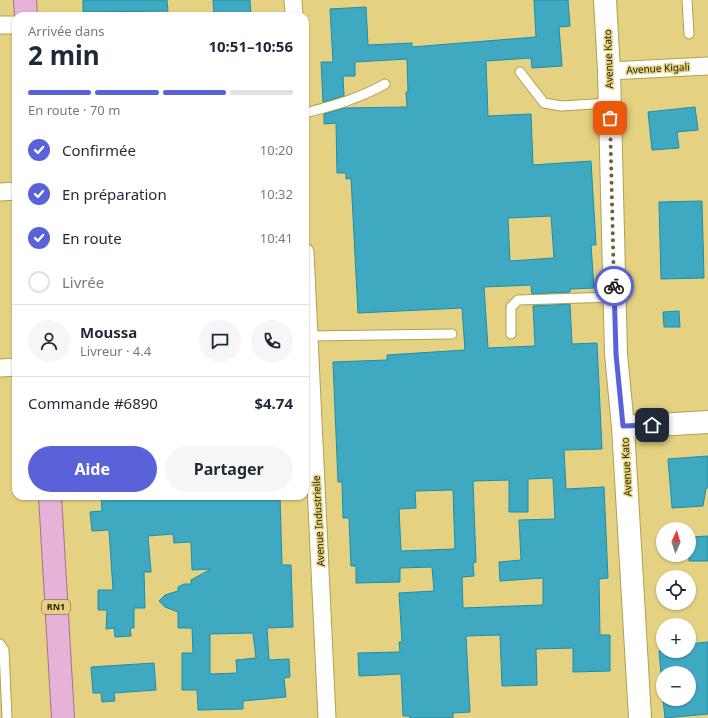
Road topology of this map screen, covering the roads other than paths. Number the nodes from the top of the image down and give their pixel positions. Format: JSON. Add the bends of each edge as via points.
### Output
{"nodes":[{"id":1,"x":25,"y":0,"type":"edge"},
{"id":2,"x":293,"y":0,"type":"edge"},
{"id":3,"x":605,"y":0,"type":"edge"},
{"id":4,"x":687,"y":0,"type":"edge"},
{"id":5,"x":26,"y":12,"type":"edge"},
{"id":6,"x":294,"y":12,"type":"edge"},
{"id":7,"x":0,"y":25,"type":"edge"},
{"id":8,"x":12,"y":25,"type":"edge"},
{"id":9,"x":689,"y":34,"type":"dead end"},
{"id":10,"x":708,"y":66,"type":"edge"},
{"id":11,"x":609,"y":71,"type":"junction"},
{"id":12,"x":520,"y":72,"type":"dead end"},
{"id":13,"x":385,"y":84,"type":"dead end"},
{"id":14,"x":610,"y":103,"type":"junction"},
{"id":15,"x":309,"y":112,"type":"edge"},
{"id":16,"x":12,"y":191,"type":"edge"},
{"id":17,"x":0,"y":192,"type":"edge"},
{"id":18,"x":614,"y":297,"type":"junction"},
{"id":19,"x":452,"y":334,"type":"dead end"},
{"id":20,"x":511,"y":334,"type":"dead end"},
{"id":21,"x":309,"y":336,"type":"joint"},
{"id":22,"x":12,"y":367,"type":"edge"},
{"id":23,"x":0,"y":368,"type":"edge"},
{"id":24,"x":708,"y":422,"type":"edge"},
{"id":25,"x":623,"y":426,"type":"junction"},
{"id":26,"x":50,"y":500,"type":"edge"},
{"id":27,"x":0,"y":644,"type":"edge"},
{"id":28,"x":7,"y":718,"type":"edge"},
{"id":29,"x":63,"y":718,"type":"edge"},
{"id":30,"x":327,"y":718,"type":"edge"},
{"id":31,"x":640,"y":718,"type":"edge"}],
"edges":[{"from":1,"to":5,"type":"highway"},
{"from":2,"to":6,"type":"street"},
{"from":3,"to":11,"type":"street","name":"Avenue Kato"},
{"from":4,"to":9,"type":"lane"},
{"from":7,"to":8,"type":"street"},
{"from":10,"to":11,"type":"street","name":"Avenue Kigali"},
{"from":11,"to":14,"type":"street","name":"Avenue Kato"},
{"from":12,"to":14,"type":"lane","via":[[544,103],[561,106]]},
{"from":13,"to":15,"type":"lane","via":[[345,103]]},
{"from":14,"to":18,"type":"street","name":"Avenue Kato"},
{"from":16,"to":17,"type":"street"},
{"from":18,"to":20,"type":"lane","via":[[518,300],[511,307]]},
{"from":18,"to":25,"type":"street","name":"Avenue Kato"},
{"from":19,"to":21,"type":"lane"},
{"from":21,"to":30,"type":"street","name":"Avenue Industrielle"},
{"from":22,"to":23,"type":"street"},
{"from":24,"to":25,"type":"street"},
{"from":25,"to":31,"type":"street","name":"Avenue Kato"},
{"from":26,"to":29,"type":"highway","number":"RN1"},
{"from":27,"to":28,"type":"lane","via":[[4,650]]}]}
